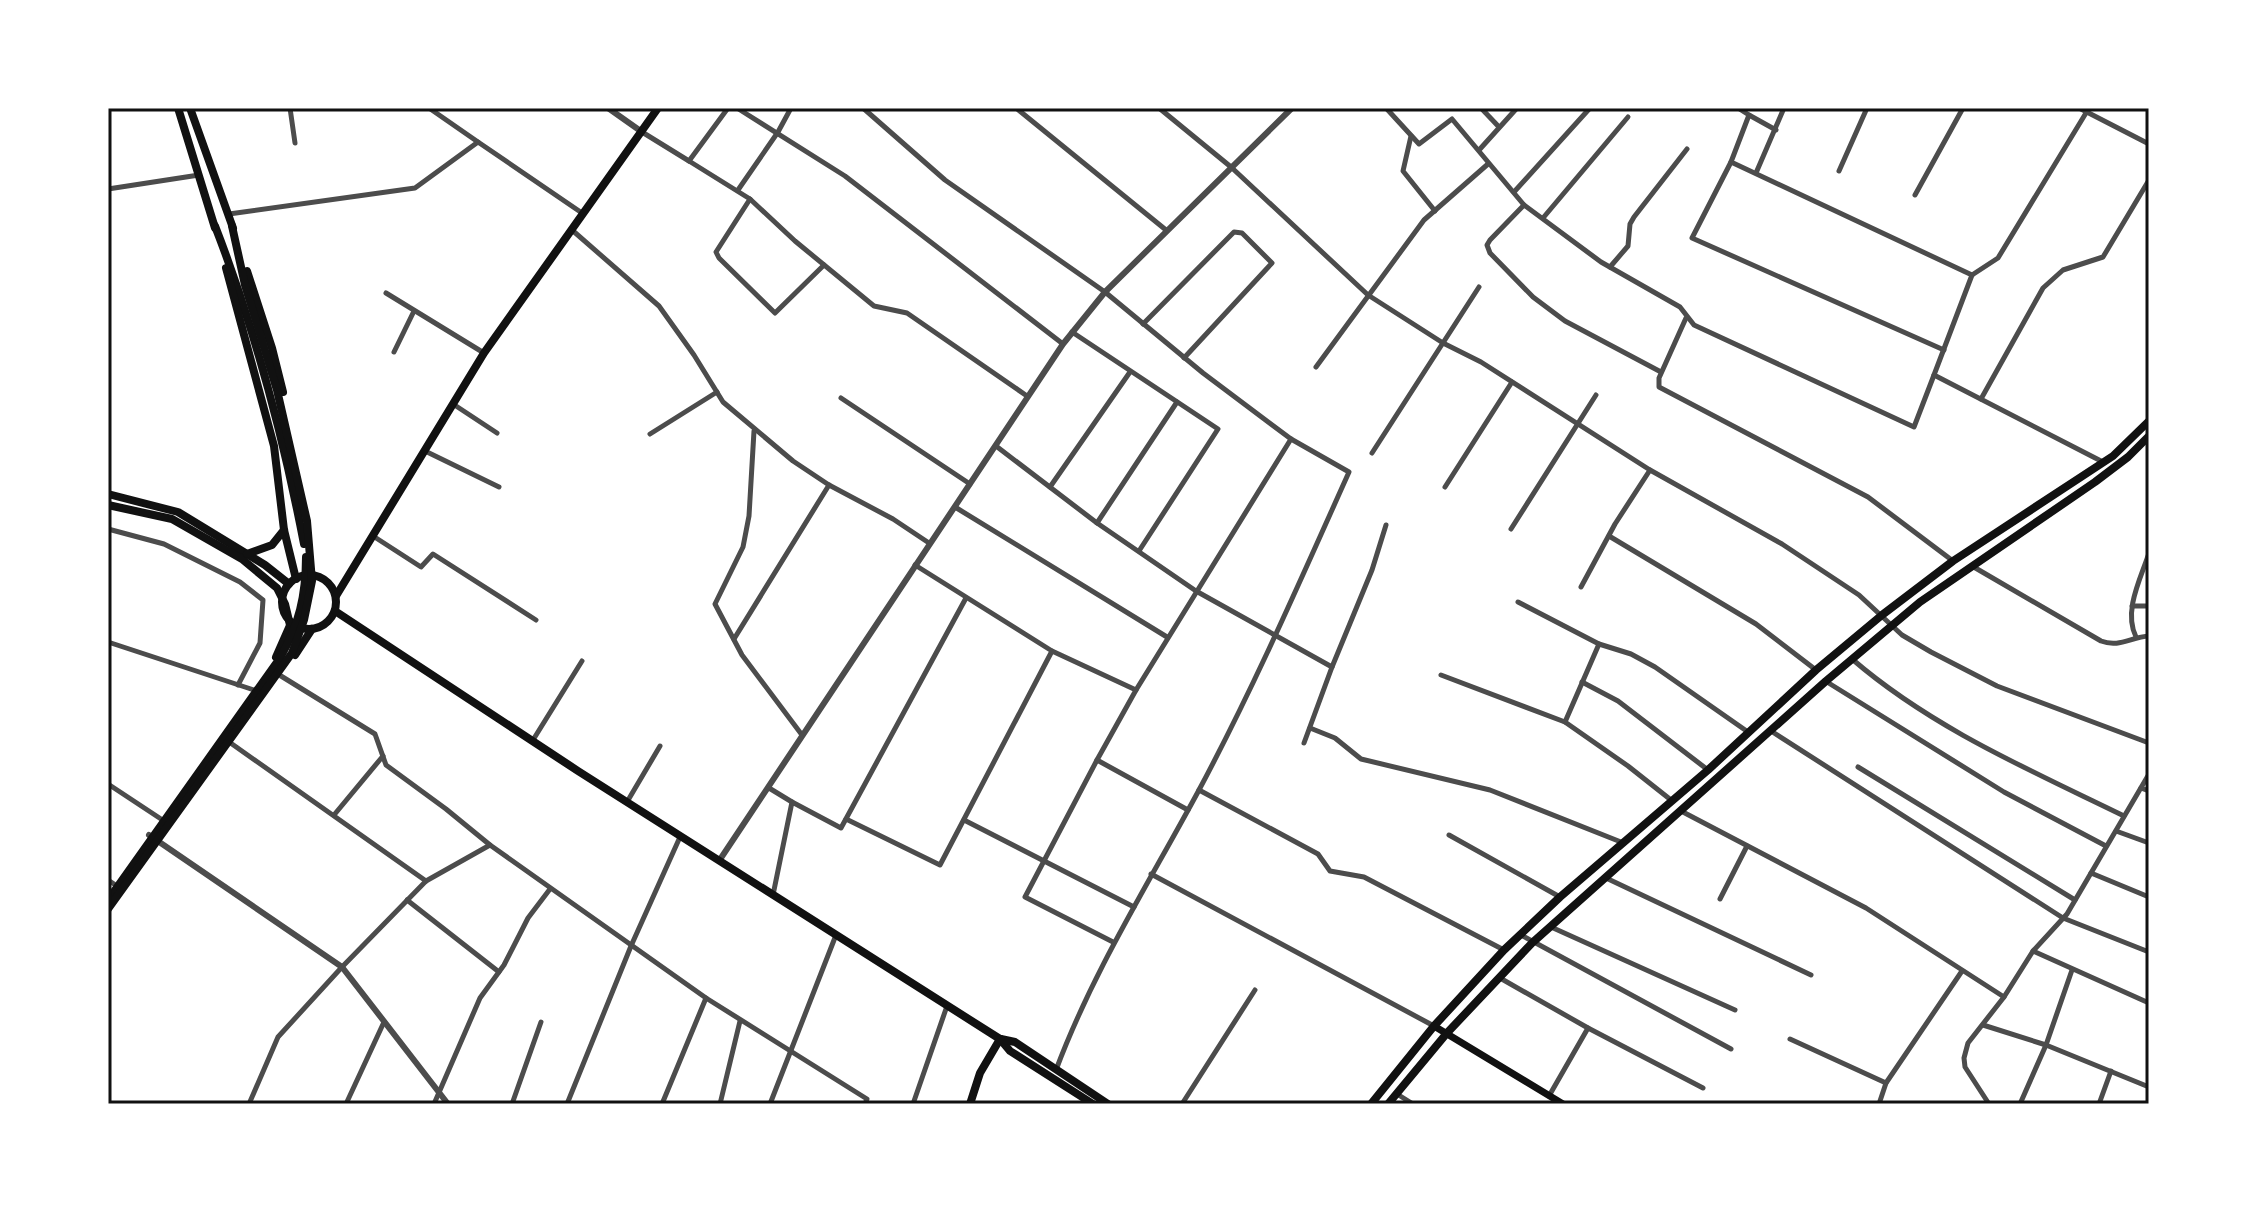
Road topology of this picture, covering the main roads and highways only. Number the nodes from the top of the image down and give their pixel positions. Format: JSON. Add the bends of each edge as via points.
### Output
{"nodes":[{"id":1,"x":178,"y":108,"type":"edge"},
{"id":2,"x":190,"y":108,"type":"edge"},
{"id":3,"x":658,"y":108,"type":"edge"},
{"id":4,"x":215,"y":226,"type":"junction"},
{"id":5,"x":232,"y":226,"type":"junction"},
{"id":6,"x":242,"y":287,"type":"junction"},
{"id":7,"x":2149,"y":421,"type":"edge"},
{"id":8,"x":2149,"y":436,"type":"edge"},
{"id":9,"x":108,"y":494,"type":"edge"},
{"id":10,"x":108,"y":505,"type":"edge"},
{"id":11,"x":284,"y":530,"type":"junction"},
{"id":12,"x":247,"y":554,"type":"junction"},
{"id":13,"x":315,"y":576,"type":"junction"},
{"id":14,"x":292,"y":581,"type":"junction"},
{"id":15,"x":336,"y":596,"type":"junction"},
{"id":16,"x":335,"y":611,"type":"junction"},
{"id":17,"x":291,"y":623,"type":"junction"},
{"id":18,"x":312,"y":629,"type":"junction"},
{"id":19,"x":290,"y":641,"type":"junction"},
{"id":20,"x":110,"y":885,"type":"edge"},
{"id":21,"x":108,"y":900,"type":"edge"},
{"id":22,"x":108,"y":909,"type":"edge"},
{"id":23,"x":108,"y":916,"type":"edge"},
{"id":24,"x":1434,"y":1026,"type":"junction"},
{"id":25,"x":1447,"y":1033,"type":"junction"},
{"id":26,"x":1000,"y":1039,"type":"junction"},
{"id":27,"x":970,"y":1104,"type":"edge"},
{"id":28,"x":1093,"y":1104,"type":"edge"},
{"id":29,"x":1108,"y":1104,"type":"edge"},
{"id":30,"x":1371,"y":1104,"type":"edge"},
{"id":31,"x":1388,"y":1104,"type":"edge"},
{"id":32,"x":1563,"y":1104,"type":"edge"}],
"edges":[{"from":1,"to":4,"type":"main road"},
{"from":2,"to":5,"type":"main road"},
{"from":3,"to":15,"type":"main road","via":[[484,353]]},
{"from":4,"to":6,"type":"main road"},
{"from":4,"to":11,"type":"main road","via":[[274,446]]},
{"from":5,"to":6,"type":"main road"},
{"from":5,"to":13,"type":"main road","via":[[279,377],[314,533]]},
{"from":6,"to":19,"type":"main road","via":[[306,552],[301,614]]},
{"from":6,"to":22,"type":"main road","via":[[277,390],[307,521],[312,581],[308,607],[292,653]]},
{"from":7,"to":24,"type":"main road","via":[[2103,462],[1953,561],[1816,670],[1520,934]]},
{"from":8,"to":25,"type":"main road","via":[[2095,482],[1890,625],[1532,943]]},
{"from":9,"to":12,"type":"main road","via":[[178,512]]},
{"from":10,"to":19,"type":"main road","via":[[172,519],[242,559],[277,588],[290,620]]},
{"from":11,"to":12,"type":"main road","via":[[272,545]]},
{"from":11,"to":14,"type":"main road"},
{"from":12,"to":14,"type":"main road"},
{"from":13,"to":14,"type":"main road"},
{"from":13,"to":15,"type":"main road"},
{"from":14,"to":17,"type":"main road","via":[[282,601]]},
{"from":15,"to":16,"type":"main road"},
{"from":16,"to":18,"type":"main road"},
{"from":16,"to":26,"type":"main road"},
{"from":17,"to":18,"type":"main road"},
{"from":17,"to":20,"type":"main road","via":[[271,666]]},
{"from":18,"to":23,"type":"main road"},
{"from":19,"to":21,"type":"main road"},
{"from":24,"to":25,"type":"main road"},
{"from":24,"to":30,"type":"main road"},
{"from":25,"to":31,"type":"main road"},
{"from":25,"to":32,"type":"main road"},
{"from":26,"to":27,"type":"main road"},
{"from":26,"to":28,"type":"main road","via":[[1010,1051]]},
{"from":26,"to":29,"type":"main road","via":[[1015,1042]]}]}
